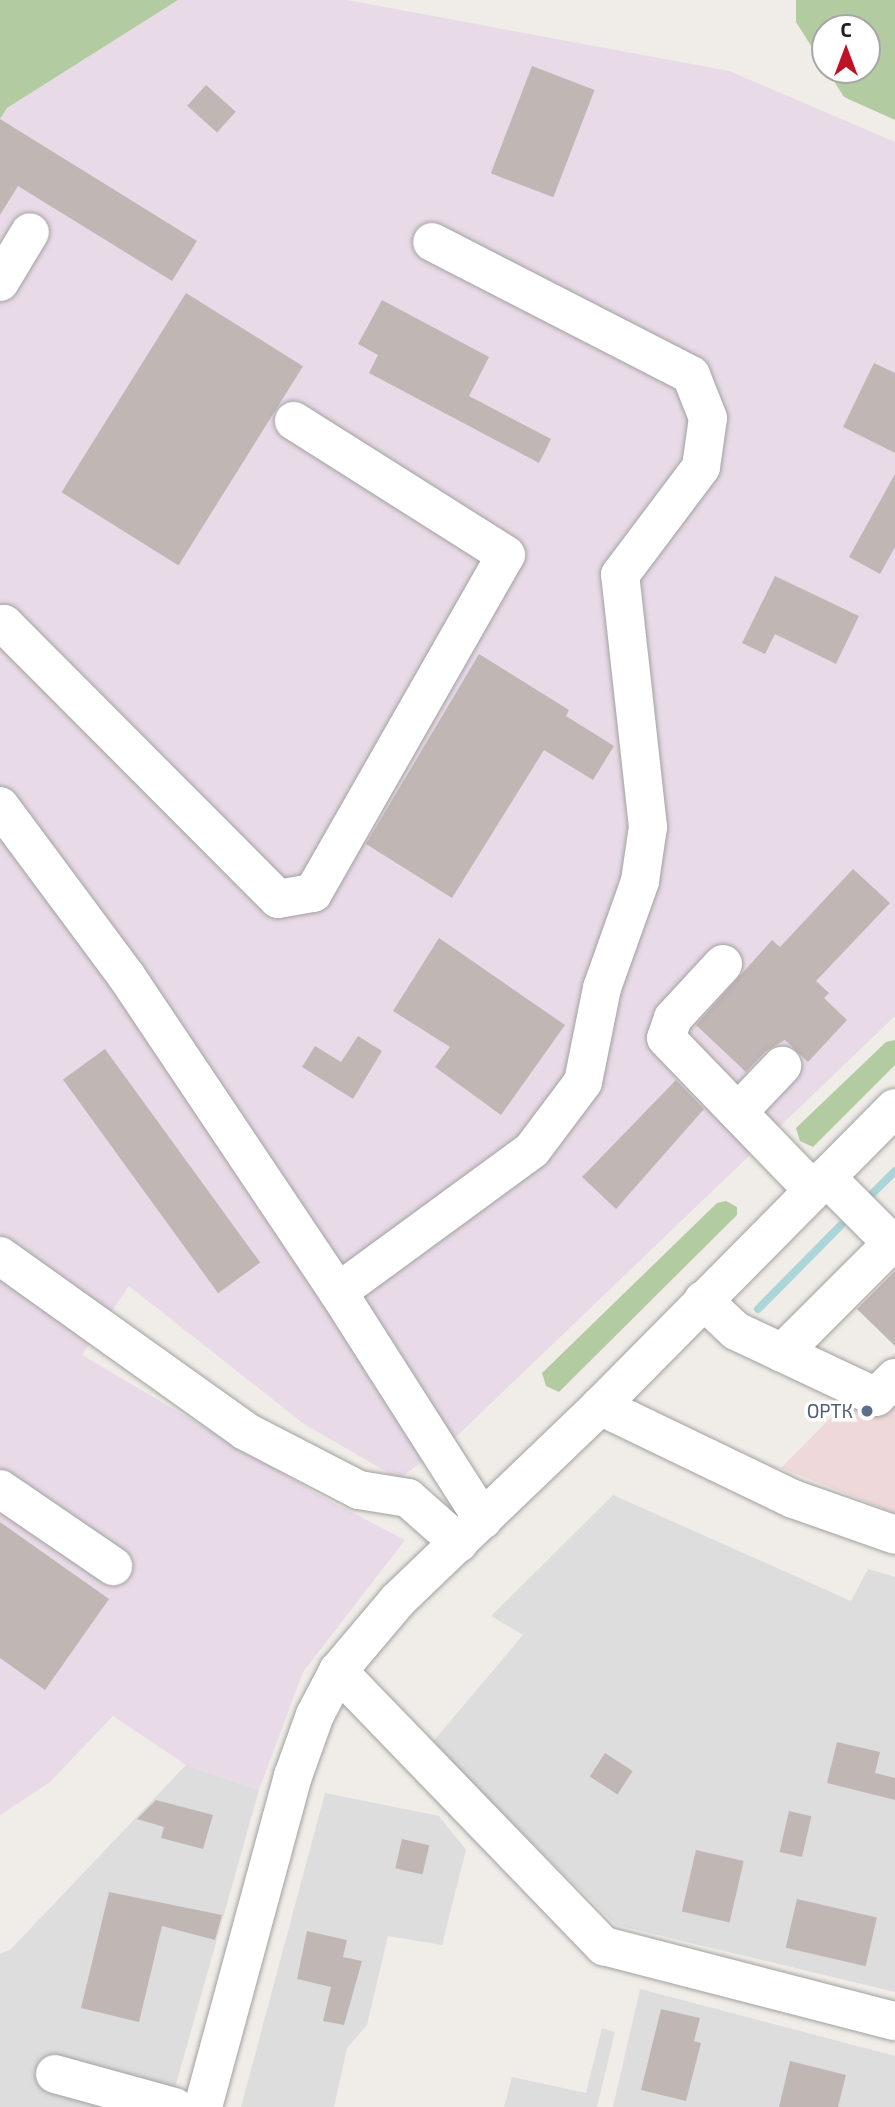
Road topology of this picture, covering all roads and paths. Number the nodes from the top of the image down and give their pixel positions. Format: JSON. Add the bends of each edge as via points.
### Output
{"nodes":[{"id":1,"x":30,"y":232,"type":"dead end"},
{"id":2,"x":432,"y":242,"type":"dead end"},
{"id":3,"x":0,"y":282,"type":"edge"},
{"id":4,"x":294,"y":421,"type":"dead end"},
{"id":5,"x":0,"y":625,"type":"edge"},
{"id":6,"x":0,"y":806,"type":"edge"},
{"id":7,"x":723,"y":964,"type":"dead end"},
{"id":8,"x":782,"y":1066,"type":"dead end"},
{"id":9,"x":895,"y":1108,"type":"edge"},
{"id":10,"x":738,"y":1112,"type":"junction"},
{"id":11,"x":819,"y":1184,"type":"junction"},
{"id":12,"x":894,"y":1241,"type":"edge"},
{"id":13,"x":0,"y":1256,"type":"edge"},
{"id":14,"x":338,"y":1292,"type":"junction"},
{"id":15,"x":703,"y":1300,"type":"junction"},
{"id":16,"x":782,"y":1353,"type":"junction"},
{"id":17,"x":889,"y":1394,"type":"edge"},
{"id":18,"x":600,"y":1406,"type":"junction"},
{"id":19,"x":0,"y":1489,"type":"edge"},
{"id":20,"x":471,"y":1532,"type":"junction"},
{"id":21,"x":895,"y":1535,"type":"edge"},
{"id":22,"x":113,"y":1566,"type":"dead end"},
{"id":23,"x":338,"y":1671,"type":"junction"},
{"id":24,"x":895,"y":2021,"type":"edge"},
{"id":25,"x":55,"y":2074,"type":"dead end"},
{"id":26,"x":175,"y":2107,"type":"edge"},
{"id":27,"x":204,"y":2107,"type":"edge"}],
"edges":[{"from":1,"to":3,"type":"street"},
{"from":2,"to":14,"type":"street","via":[[691,375],[708,418],[701,467],[621,575],[648,827],[640,881],[602,988],[583,1083],[532,1150]]},
{"from":4,"to":5,"type":"street","via":[[506,555],[313,894],[278,898],[5,624]]},
{"from":6,"to":14,"type":"street","via":[[127,976]]},
{"from":7,"to":10,"type":"street","via":[[673,1018],[666,1038]]},
{"from":8,"to":10,"type":"street"},
{"from":9,"to":11,"type":"street"},
{"from":10,"to":11,"type":"street"},
{"from":11,"to":12,"type":"street"},
{"from":11,"to":15,"type":"street"},
{"from":12,"to":16,"type":"street"},
{"from":13,"to":20,"type":"street","via":[[245,1431],[359,1490],[408,1498]]},
{"from":14,"to":20,"type":"street"},
{"from":15,"to":16,"type":"street","via":[[736,1331]]},
{"from":15,"to":18,"type":"street"},
{"from":16,"to":17,"type":"street"},
{"from":18,"to":20,"type":"street"},
{"from":18,"to":21,"type":"street","via":[[793,1499]]},
{"from":19,"to":22,"type":"street"},
{"from":20,"to":23,"type":"street","via":[[398,1600]]},
{"from":23,"to":24,"type":"street","via":[[604,1946]]},
{"from":23,"to":27,"type":"street","via":[[315,1715],[293,1776]]},
{"from":25,"to":26,"type":"street"}]}
